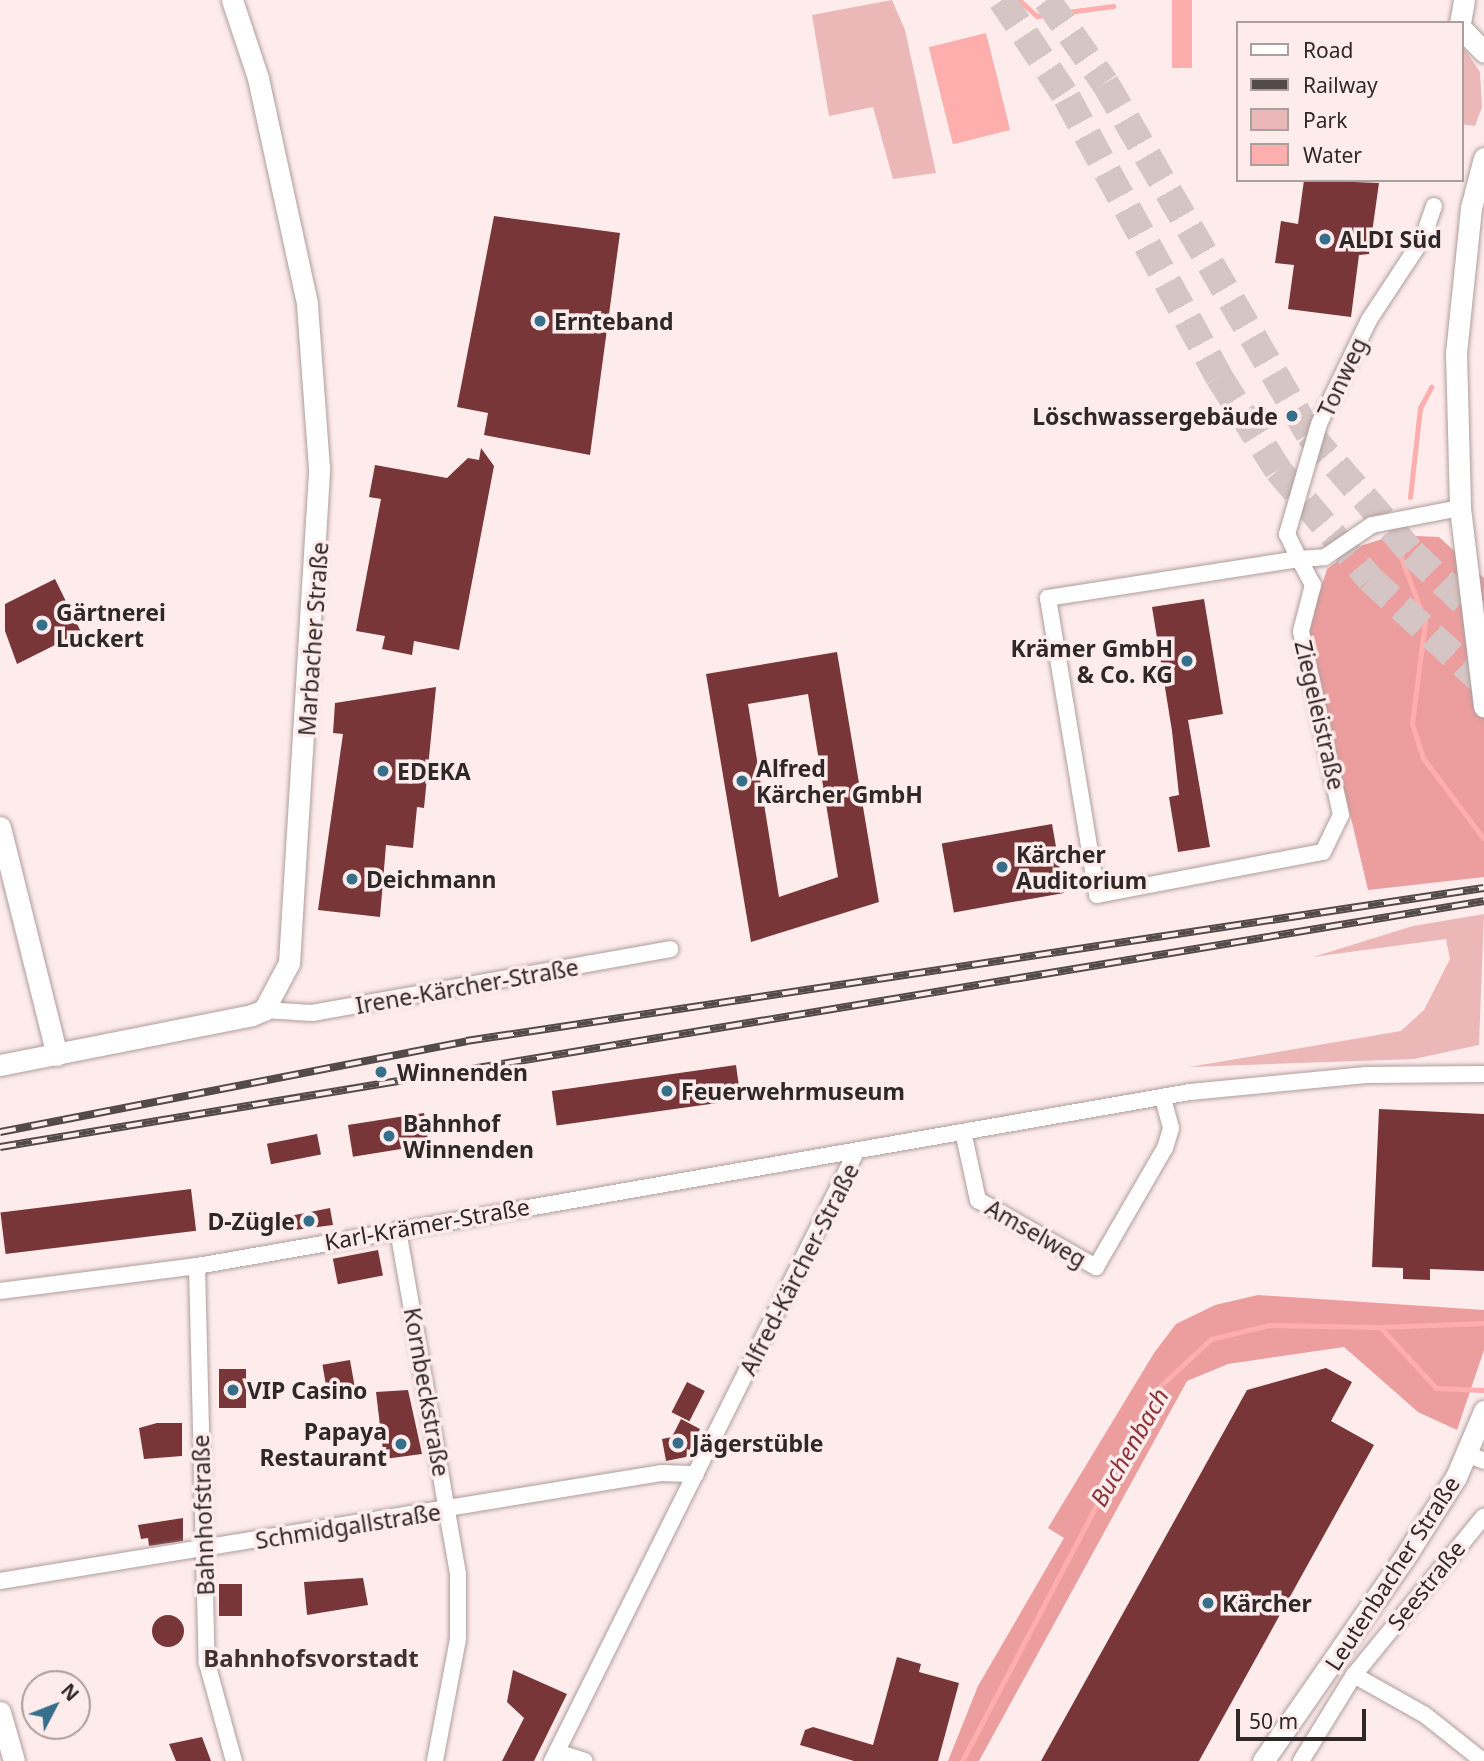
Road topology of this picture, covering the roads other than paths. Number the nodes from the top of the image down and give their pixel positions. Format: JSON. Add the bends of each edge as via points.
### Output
{"nodes":[{"id":1,"x":232,"y":0,"type":"edge"},
{"id":2,"x":1459,"y":13,"type":"edge"},
{"id":3,"x":1483,"y":56,"type":"edge"},
{"id":4,"x":1484,"y":158,"type":"edge"},
{"id":5,"x":1434,"y":206,"type":"dead end"},
{"id":6,"x":1460,"y":508,"type":"junction"},
{"id":7,"x":1300,"y":559,"type":"junction"},
{"id":8,"x":1484,"y":707,"type":"edge"},
{"id":9,"x":0,"y":827,"type":"edge"},
{"id":10,"x":670,"y":949,"type":"dead end"},
{"id":11,"x":264,"y":1010,"type":"junction"},
{"id":12,"x":57,"y":1055,"type":"junction"},
{"id":13,"x":0,"y":1065,"type":"edge"},
{"id":14,"x":1484,"y":1074,"type":"edge"},
{"id":15,"x":1163,"y":1098,"type":"junction"},
{"id":16,"x":964,"y":1136,"type":"junction"},
{"id":17,"x":854,"y":1156,"type":"junction"},
{"id":18,"x":398,"y":1230,"type":"junction"},
{"id":19,"x":197,"y":1266,"type":"junction"},
{"id":20,"x":0,"y":1291,"type":"edge"},
{"id":21,"x":1484,"y":1411,"type":"edge"},
{"id":22,"x":1477,"y":1449,"type":"edge"},
{"id":23,"x":696,"y":1474,"type":"junction"},
{"id":24,"x":448,"y":1510,"type":"junction"},
{"id":25,"x":1484,"y":1516,"type":"edge"},
{"id":26,"x":205,"y":1549,"type":"junction"},
{"id":27,"x":0,"y":1581,"type":"edge"},
{"id":28,"x":1354,"y":1675,"type":"junction"},
{"id":29,"x":0,"y":1712,"type":"edge"},
{"id":30,"x":555,"y":1757,"type":"edge"},
{"id":31,"x":14,"y":1761,"type":"edge"},
{"id":32,"x":234,"y":1761,"type":"edge"},
{"id":33,"x":435,"y":1761,"type":"edge"},
{"id":34,"x":584,"y":1761,"type":"edge"},
{"id":35,"x":1263,"y":1761,"type":"edge"},
{"id":36,"x":1301,"y":1761,"type":"edge"},
{"id":37,"x":1483,"y":1761,"type":"edge"}],
"edges":[{"from":1,"to":11,"type":"main road","name":"Marbacher Straße","via":[[258,78],[307,303],[320,468],[289,963]]},
{"from":2,"to":3,"type":"main road"},
{"from":4,"to":6,"type":"main road","via":[[1471,208],[1456,353]]},
{"from":5,"to":7,"type":"street","name":"Tonweg","via":[[1423,238],[1369,320],[1319,424],[1287,534]]},
{"from":6,"to":7,"type":"street","via":[[1372,525],[1325,557]]},
{"from":6,"to":8,"type":"main road"},
{"from":7,"to":7,"type":"street","name":"Ziegeleistraße","via":[[1313,585],[1301,631],[1337,781],[1336,831],[1323,852],[1097,895],[1048,598]]},
{"from":9,"to":12,"type":"main road"},
{"from":10,"to":11,"type":"street","name":"Irene-Kärcher-Straße","via":[[312,1013]]},
{"from":11,"to":12,"type":"main road"},
{"from":12,"to":13,"type":"main road"},
{"from":14,"to":15,"type":"street","name":"Alfred-Kärcher-Straße","via":[[1366,1075]]},
{"from":15,"to":16,"type":"street","name":"Alfred-Kärcher-Straße"},
{"from":15,"to":16,"type":"street","name":"Amselweg","via":[[1171,1128],[1165,1149],[1096,1267],[978,1200]]},
{"from":16,"to":17,"type":"street","name":"Alfred-Kärcher-Straße"},
{"from":17,"to":18,"type":"street","name":"Karl-Krämer-Straße"},
{"from":17,"to":23,"type":"street","name":"Alfred-Kärcher-Straße"},
{"from":18,"to":19,"type":"street","name":"Karl-Krämer-Straße"},
{"from":18,"to":24,"type":"street","name":"Kornbeckstraße"},
{"from":19,"to":20,"type":"street","name":"Karl-Krämer-Straße"},
{"from":19,"to":26,"type":"street","name":"Bahnhofstraße"},
{"from":21,"to":22,"type":"main road","name":"Leutenbacher Straße"},
{"from":22,"to":35,"type":"main road","name":"Leutenbacher Straße"},
{"from":23,"to":24,"type":"street","name":"Schmidgallstraße","via":[[662,1473]]},
{"from":23,"to":30,"type":"street","name":"Alfred-Kärcher-Straße"},
{"from":24,"to":26,"type":"street","name":"Schmidgallstraße"},
{"from":24,"to":33,"type":"street","name":"Kornbeckstraße","via":[[460,1610]]},
{"from":25,"to":28,"type":"street","name":"Seestraße"},
{"from":26,"to":27,"type":"street","name":"Schmidgallstraße"},
{"from":26,"to":32,"type":"street","name":"Bahnhofstraße","via":[[206,1663]]},
{"from":28,"to":36,"type":"street","name":"Seestraße"},
{"from":28,"to":37,"type":"street","via":[[1424,1715]]},
{"from":29,"to":31,"type":"main road"},
{"from":30,"to":34,"type":"street"}]}
